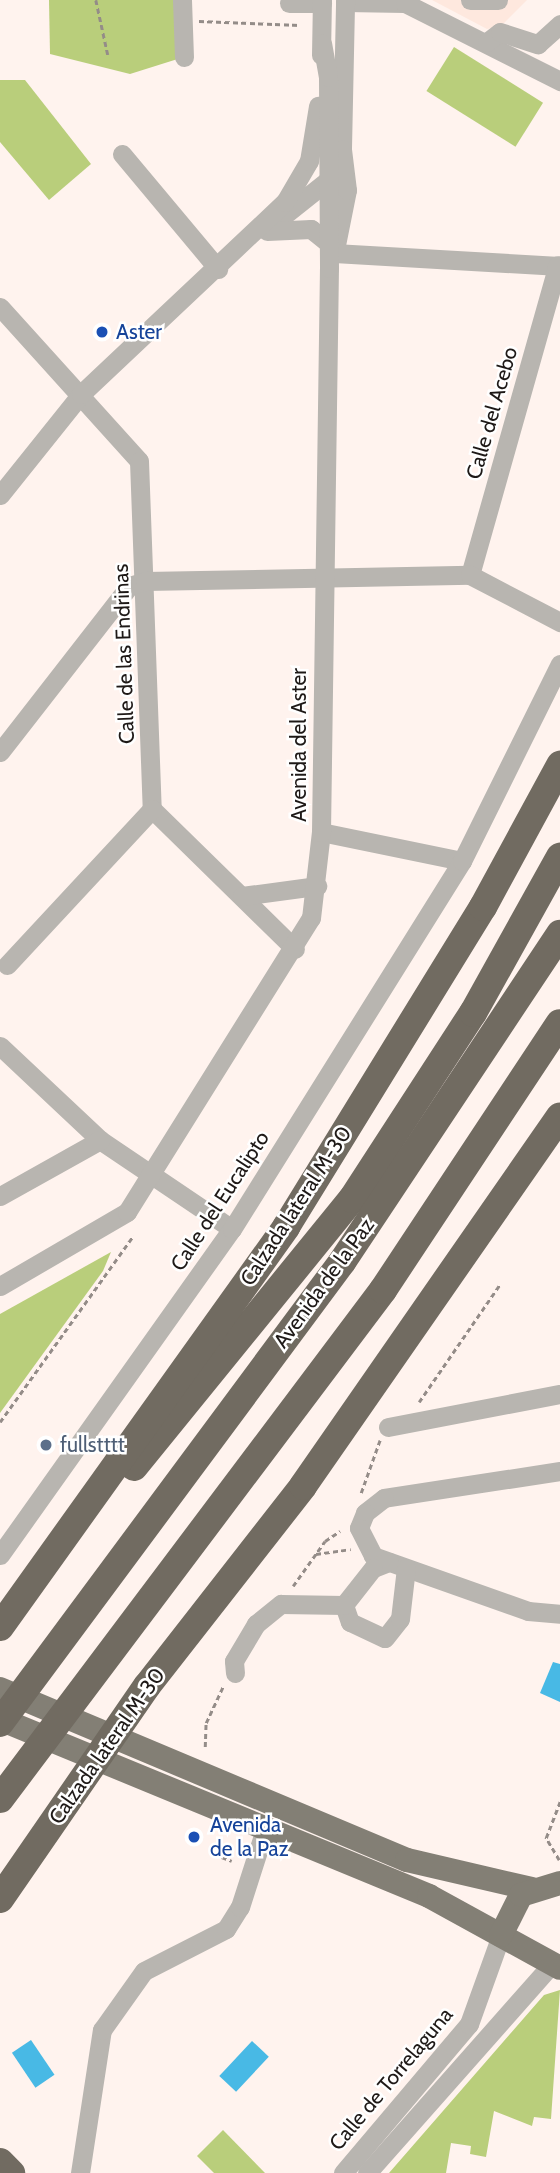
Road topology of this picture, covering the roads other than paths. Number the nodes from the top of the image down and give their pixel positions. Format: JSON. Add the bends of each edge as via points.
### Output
{"nodes":[{"id":1,"x":182,"y":0,"type":"edge"},
{"id":2,"x":460,"y":0,"type":"edge"},
{"id":3,"x":470,"y":0,"type":"edge"},
{"id":4,"x":498,"y":0,"type":"edge"},
{"id":5,"x":345,"y":1,"type":"edge"},
{"id":6,"x":322,"y":2,"type":"edge"},
{"id":7,"x":289,"y":3,"type":"dead end"},
{"id":8,"x":452,"y":23,"type":"junction"},
{"id":9,"x":560,"y":24,"type":"edge"},
{"id":10,"x":487,"y":42,"type":"junction"},
{"id":11,"x":322,"y":44,"type":"junction"},
{"id":12,"x":184,"y":57,"type":"dead end"},
{"id":13,"x":560,"y":81,"type":"edge"},
{"id":14,"x":342,"y":148,"type":"junction"},
{"id":15,"x":122,"y":153,"type":"dead end"},
{"id":16,"x":327,"y":181,"type":"junction"},
{"id":17,"x":259,"y":232,"type":"junction"},
{"id":18,"x":330,"y":255,"type":"junction"},
{"id":19,"x":559,"y":265,"type":"edge"},
{"id":20,"x":218,"y":269,"type":"junction"},
{"id":21,"x":0,"y":307,"type":"edge"},
{"id":22,"x":81,"y":394,"type":"junction"},
{"id":23,"x":0,"y":495,"type":"edge"},
{"id":24,"x":470,"y":575,"type":"junction"},
{"id":25,"x":323,"y":577,"type":"junction"},
{"id":26,"x":145,"y":581,"type":"junction"},
{"id":27,"x":560,"y":622,"type":"edge"},
{"id":28,"x":560,"y":664,"type":"edge"},
{"id":29,"x":0,"y":752,"type":"edge"},
{"id":30,"x":560,"y":765,"type":"edge"},
{"id":31,"x":152,"y":809,"type":"junction"},
{"id":32,"x":321,"y":832,"type":"junction"},
{"id":33,"x":560,"y":857,"type":"edge"},
{"id":34,"x":462,"y":861,"type":"junction"},
{"id":35,"x":317,"y":886,"type":"junction"},
{"id":36,"x":242,"y":896,"type":"junction"},
{"id":37,"x":560,"y":934,"type":"edge"},
{"id":38,"x":295,"y":949,"type":"junction"},
{"id":39,"x":6,"y":965,"type":"dead end"},
{"id":40,"x":560,"y":1023,"type":"edge"},
{"id":41,"x":0,"y":1046,"type":"edge"},
{"id":42,"x":560,"y":1116,"type":"edge"},
{"id":43,"x":100,"y":1140,"type":"junction"},
{"id":44,"x":153,"y":1177,"type":"junction"},
{"id":45,"x":0,"y":1196,"type":"edge"},
{"id":46,"x":352,"y":1199,"type":"junction"},
{"id":47,"x":232,"y":1229,"type":"junction"},
{"id":48,"x":0,"y":1286,"type":"edge"},
{"id":49,"x":560,"y":1394,"type":"edge"},
{"id":50,"x":388,"y":1427,"type":"dead end"},
{"id":51,"x":192,"y":1462,"type":"junction"},
{"id":52,"x":560,"y":1471,"type":"edge"},
{"id":53,"x":0,"y":1555,"type":"edge"},
{"id":54,"x":51,"y":1558,"type":"junction"},
{"id":55,"x":397,"y":1565,"type":"junction"},
{"id":56,"x":345,"y":1605,"type":"junction"},
{"id":57,"x":560,"y":1614,"type":"edge"},
{"id":58,"x":0,"y":1627,"type":"edge"},
{"id":59,"x":235,"y":1673,"type":"dead end"},
{"id":60,"x":0,"y":1689,"type":"edge"},
{"id":61,"x":0,"y":1721,"type":"edge"},
{"id":62,"x":0,"y":1799,"type":"edge"},
{"id":63,"x":265,"y":1829,"type":"junction"},
{"id":64,"x":559,"y":1872,"type":"edge"},
{"id":65,"x":4,"y":1882,"type":"edge"},
{"id":66,"x":532,"y":1889,"type":"junction"},
{"id":67,"x":0,"y":1908,"type":"edge"},
{"id":68,"x":501,"y":1935,"type":"junction"},
{"id":69,"x":555,"y":1968,"type":"edge"},
{"id":70,"x":0,"y":2162,"type":"edge"},
{"id":71,"x":11,"y":2173,"type":"edge"},
{"id":72,"x":80,"y":2173,"type":"edge"},
{"id":73,"x":343,"y":2173,"type":"edge"},
{"id":74,"x":367,"y":2173,"type":"edge"}],
"edges":[{"from":1,"to":12,"type":"street"},
{"from":2,"to":8,"type":"street"},
{"from":3,"to":4,"type":"street"},
{"from":5,"to":8,"type":"street","via":[[405,3]]},
{"from":5,"to":14,"type":"street"},
{"from":6,"to":7,"type":"street"},
{"from":6,"to":11,"type":"street"},
{"from":8,"to":10,"type":"street"},
{"from":9,"to":10,"type":"street","via":[[538,44],[500,32]]},
{"from":10,"to":13,"type":"street"},
{"from":11,"to":16,"type":"street"},
{"from":11,"to":17,"type":"street","via":[[309,161]]},
{"from":14,"to":16,"type":"street"},
{"from":14,"to":18,"type":"street","via":[[347,191]]},
{"from":15,"to":20,"type":"street"},
{"from":16,"to":17,"type":"street"},
{"from":16,"to":18,"type":"street"},
{"from":17,"to":18,"type":"street","via":[[302,227]]},
{"from":17,"to":20,"type":"street"},
{"from":18,"to":19,"type":"street"},
{"from":18,"to":25,"type":"street","name":"Avenida del Aster"},
{"from":19,"to":24,"type":"street","name":"Calle del Acebo"},
{"from":20,"to":22,"type":"street"},
{"from":21,"to":22,"type":"street","name":"Calle de las Endrinas"},
{"from":22,"to":23,"type":"street"},
{"from":22,"to":26,"type":"street","name":"Calle de las Endrinas","via":[[139,461]]},
{"from":24,"to":25,"type":"street"},
{"from":24,"to":27,"type":"street"},
{"from":25,"to":26,"type":"street"},
{"from":25,"to":32,"type":"street","name":"Avenida del Aster"},
{"from":26,"to":29,"type":"street","via":[[129,586]]},
{"from":26,"to":31,"type":"street","name":"Calle de las Endrinas"},
{"from":28,"to":34,"type":"street","name":"Calle del Eucalipto"},
{"from":30,"to":54,"type":"highway","name":"Calzada lateral M-30","via":[[483,907],[286,1227]]},
{"from":31,"to":36,"type":"street"},
{"from":31,"to":39,"type":"street"},
{"from":32,"to":34,"type":"street"},
{"from":32,"to":35,"type":"street","name":"Avenida del Aster"},
{"from":33,"to":46,"type":"highway","via":[[472,1013]]},
{"from":34,"to":47,"type":"street","name":"Calle del Eucalipto"},
{"from":35,"to":36,"type":"street"},
{"from":35,"to":38,"type":"street","name":"Avenida del Aster"},
{"from":36,"to":38,"type":"street"},
{"from":37,"to":51,"type":"highway","name":"Avenida de la Paz","via":[[342,1262]]},
{"from":38,"to":44,"type":"street","name":"Avenida del Aster"},
{"from":40,"to":62,"type":"highway","via":[[383,1290]]},
{"from":41,"to":43,"type":"street"},
{"from":42,"to":65,"type":"highway","name":"Calzada lateral M-30","via":[[303,1486]]},
{"from":43,"to":44,"type":"street"},
{"from":43,"to":45,"type":"street"},
{"from":44,"to":47,"type":"street"},
{"from":44,"to":48,"type":"street","name":"Avenida del Aster","via":[[113,1225]]},
{"from":46,"to":51,"type":"highway"},
{"from":46,"to":54,"type":"highway","via":[[172,1425]]},
{"from":47,"to":53,"type":"street","name":"Calle del Eucalipto"},
{"from":49,"to":50,"type":"street"},
{"from":51,"to":61,"type":"highway","name":"Avenida de la Paz"},
{"from":52,"to":55,"type":"street","via":[[384,1498],[365,1513],[359,1528],[368,1546]]},
{"from":54,"to":58,"type":"highway","name":"Calzada lateral M-30"},
{"from":55,"to":56,"type":"street","via":[[373,1568]]},
{"from":55,"to":56,"type":"street","via":[[400,1619],[385,1638],[350,1622]]},
{"from":55,"to":57,"type":"street","via":[[528,1611]]},
{"from":56,"to":59,"type":"street","via":[[281,1604],[256,1624],[234,1661]]},
{"from":60,"to":66,"type":"main road","via":[[407,1860]]},
{"from":61,"to":63,"type":"main road"},
{"from":63,"to":68,"type":"main road","via":[[429,1896]]},
{"from":63,"to":72,"type":"street","via":[[240,1907],[226,1929],[144,1971],[102,2030]]},
{"from":64,"to":66,"type":"main road"},
{"from":65,"to":67,"type":"highway","name":"Calzada lateral M-30"},
{"from":66,"to":68,"type":"main road","via":[[514,1903]]},
{"from":68,"to":69,"type":"main road"},
{"from":68,"to":73,"type":"street","name":"Calle de Torrelaguna","via":[[469,2024]]},
{"from":69,"to":74,"type":"street","name":"Calle de Torrelaguna"},
{"from":70,"to":71,"type":"highway"}]}
